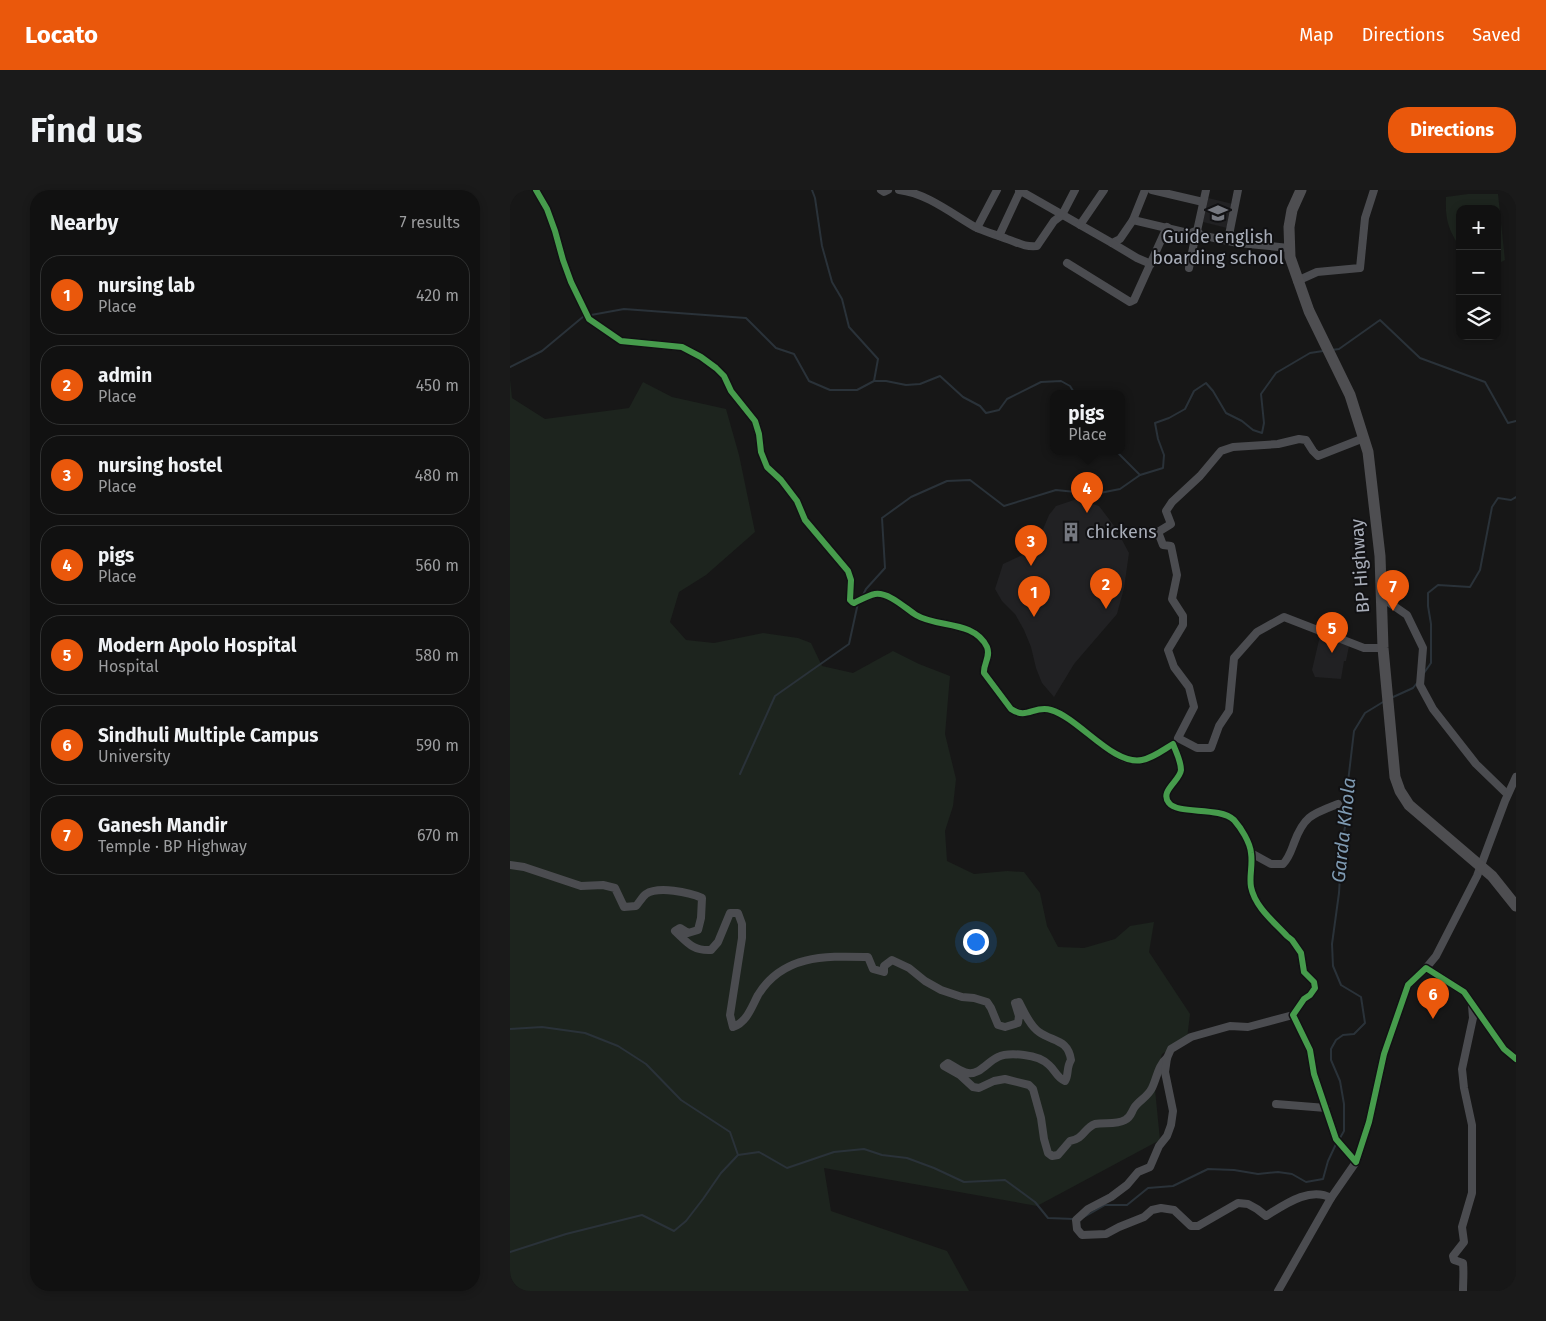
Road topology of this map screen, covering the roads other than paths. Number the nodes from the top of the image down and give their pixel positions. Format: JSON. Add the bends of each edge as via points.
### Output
{"nodes":[{"id":1,"x":536,"y":190,"type":"edge"},
{"id":2,"x":880,"y":190,"type":"edge"},
{"id":3,"x":888,"y":190,"type":"edge"},
{"id":4,"x":899,"y":190,"type":"edge"},
{"id":5,"x":997,"y":190,"type":"edge"},
{"id":6,"x":1075,"y":190,"type":"edge"},
{"id":7,"x":1104,"y":190,"type":"edge"},
{"id":8,"x":1146,"y":190,"type":"edge"},
{"id":9,"x":1152,"y":190,"type":"edge"},
{"id":10,"x":1206,"y":190,"type":"edge"},
{"id":11,"x":1238,"y":190,"type":"edge"},
{"id":12,"x":1301,"y":190,"type":"edge"},
{"id":13,"x":1374,"y":190,"type":"edge"},
{"id":14,"x":1019,"y":191,"type":"edge"},
{"id":15,"x":1203,"y":202,"type":"junction"},
{"id":16,"x":1062,"y":215,"type":"junction"},
{"id":17,"x":1133,"y":220,"type":"junction"},
{"id":18,"x":1080,"y":225,"type":"junction"},
{"id":19,"x":1167,"y":227,"type":"junction"},
{"id":20,"x":977,"y":228,"type":"junction"},
{"id":21,"x":1196,"y":234,"type":"junction"},
{"id":22,"x":999,"y":236,"type":"junction"},
{"id":23,"x":1228,"y":240,"type":"junction"},
{"id":24,"x":1112,"y":243,"type":"junction"},
{"id":25,"x":1289,"y":248,"type":"junction"},
{"id":26,"x":1066,"y":263,"type":"dead end"},
{"id":27,"x":1151,"y":264,"type":"junction"},
{"id":28,"x":1189,"y":268,"type":"dead end"},
{"id":29,"x":1297,"y":280,"type":"junction"},
{"id":30,"x":1364,"y":438,"type":"junction"},
{"id":31,"x":1381,"y":597,"type":"junction"},
{"id":32,"x":1383,"y":648,"type":"junction"},
{"id":33,"x":1175,"y":741,"type":"junction"},
{"id":34,"x":1516,"y":777,"type":"edge"},
{"id":35,"x":1507,"y":794,"type":"junction"},
{"id":36,"x":1338,"y":804,"type":"dead end"},
{"id":37,"x":1252,"y":853,"type":"junction"},
{"id":38,"x":510,"y":865,"type":"edge"},
{"id":39,"x":1480,"y":865,"type":"junction"},
{"id":40,"x":1516,"y":906,"type":"edge"},
{"id":41,"x":1426,"y":968,"type":"junction"},
{"id":42,"x":1472,"y":1003,"type":"junction"},
{"id":43,"x":1294,"y":1015,"type":"junction"},
{"id":44,"x":1167,"y":1058,"type":"junction"},
{"id":45,"x":1516,"y":1059,"type":"edge"},
{"id":46,"x":1276,"y":1104,"type":"dead end"},
{"id":47,"x":1326,"y":1108,"type":"junction"},
{"id":48,"x":1356,"y":1162,"type":"junction"},
{"id":49,"x":1331,"y":1198,"type":"junction"},
{"id":50,"x":1278,"y":1291,"type":"edge"},
{"id":51,"x":1463,"y":1291,"type":"edge"}],
"edges":[{"from":1,"to":33,"type":"street","via":[[589,320],[622,341],[682,347],[701,357],[724,376],[730,391],[755,421],[766,467],[797,501],[805,520],[848,571],[852,602],[875,594],[882,595],[918,616],[970,630],[987,647],[984,673],[1017,713],[1022,715],[1050,709],[1068,716],[1116,755],[1131,760],[1141,760]]},
{"from":2,"to":3,"type":"street"},
{"from":4,"to":20,"type":"street","via":[[931,201]]},
{"from":5,"to":20,"type":"street"},
{"from":6,"to":16,"type":"street"},
{"from":7,"to":18,"type":"street"},
{"from":8,"to":17,"type":"street"},
{"from":9,"to":15,"type":"street"},
{"from":10,"to":15,"type":"street"},
{"from":11,"to":23,"type":"street"},
{"from":12,"to":25,"type":"highway","name":"BP Highway","via":[[1292,210]]},
{"from":13,"to":29,"type":"street","via":[[1365,218],[1360,268],[1317,272]]},
{"from":14,"to":16,"type":"street"},
{"from":14,"to":22,"type":"street"},
{"from":15,"to":21,"type":"street"},
{"from":16,"to":18,"type":"street"},
{"from":16,"to":22,"type":"street","via":[[1037,246],[1022,245]]},
{"from":17,"to":19,"type":"street"},
{"from":17,"to":24,"type":"street","via":[[1120,239]]},
{"from":18,"to":24,"type":"street"},
{"from":19,"to":21,"type":"street"},
{"from":19,"to":27,"type":"street"},
{"from":20,"to":22,"type":"street"},
{"from":21,"to":23,"type":"street"},
{"from":21,"to":28,"type":"street"},
{"from":23,"to":25,"type":"street"},
{"from":24,"to":27,"type":"street"},
{"from":25,"to":29,"type":"highway","name":"BP Highway"},
{"from":26,"to":27,"type":"street","via":[[1130,302],[1134,300]]},
{"from":29,"to":30,"type":"highway","name":"BP Highway","via":[[1318,331],[1342,376]]},
{"from":30,"to":31,"type":"highway","name":"BP Highway"},
{"from":30,"to":33,"type":"street","via":[[1318,456],[1306,440],[1299,439],[1221,451],[1166,511],[1171,524],[1158,532],[1163,545],[1171,546],[1178,575],[1172,599],[1183,616],[1183,625],[1168,650],[1174,666],[1189,687],[1194,707]]},
{"from":31,"to":32,"type":"highway","name":"BP Highway"},
{"from":31,"to":35,"type":"street","via":[[1407,615],[1423,648],[1420,685],[1434,708],[1476,764]]},
{"from":32,"to":33,"type":"street","via":[[1364,648],[1284,617],[1257,632],[1234,658],[1228,711],[1211,748]]},
{"from":32,"to":39,"type":"highway","name":"BP Highway","via":[[1395,777],[1400,791],[1409,805]]},
{"from":33,"to":37,"type":"street","via":[[1181,770],[1168,790],[1168,802],[1172,806],[1221,813],[1232,819],[1242,830]]},
{"from":34,"to":35,"type":"street"},
{"from":35,"to":39,"type":"street"},
{"from":36,"to":37,"type":"street","via":[[1307,819],[1283,864],[1271,864]]},
{"from":37,"to":43,"type":"street","via":[[1251,888],[1259,906],[1292,940],[1301,953],[1304,972],[1315,985]]},
{"from":38,"to":44,"type":"street","via":[[581,886],[615,888],[624,907],[636,906],[647,893],[659,890],[692,893],[702,898],[698,930],[688,933],[680,928],[675,931],[700,950],[711,950],[718,942],[730,912],[738,913],[742,938],[730,1015],[733,1027],[742,1024],[759,994],[786,967],[803,960],[837,956],[868,957],[873,969],[884,972],[884,966],[892,960],[941,990],[987,1002],[998,1025],[1018,1023],[1015,1003],[1020,1002],[1038,1032],[1068,1048],[1070,1060],[1065,1081],[1049,1064],[1025,1055],[999,1056],[976,1072],[969,1073],[948,1063],[944,1066],[974,1087],[1005,1079],[1029,1085],[1033,1089],[1048,1153],[1052,1156],[1058,1155],[1070,1141],[1077,1140],[1090,1127],[1124,1121],[1131,1116],[1152,1088],[1162,1061]]},
{"from":39,"to":40,"type":"highway","name":"BP Highway"},
{"from":39,"to":41,"type":"street","via":[[1436,956]]},
{"from":41,"to":42,"type":"street","via":[[1464,992]]},
{"from":41,"to":48,"type":"street","via":[[1408,985],[1384,1054],[1369,1122]]},
{"from":42,"to":45,"type":"street","via":[[1504,1049]]},
{"from":42,"to":51,"type":"street","via":[[1473,1018],[1462,1069],[1472,1125],[1472,1193],[1462,1227],[1464,1242],[1454,1256],[1454,1260],[1463,1263]]},
{"from":43,"to":44,"type":"street","via":[[1248,1027],[1230,1026],[1191,1037],[1171,1050]]},
{"from":43,"to":47,"type":"street","via":[[1310,1050],[1314,1074]]},
{"from":44,"to":49,"type":"street","via":[[1165,1072],[1173,1111],[1167,1136],[1150,1167],[1138,1172],[1127,1185],[1076,1220],[1082,1235],[1106,1234],[1161,1208],[1174,1210],[1191,1226],[1198,1226],[1238,1203],[1257,1208],[1266,1216],[1304,1196],[1316,1193]]},
{"from":46,"to":47,"type":"street"},
{"from":47,"to":48,"type":"street","via":[[1339,1142]]},
{"from":48,"to":49,"type":"street"},
{"from":49,"to":50,"type":"street"}]}
